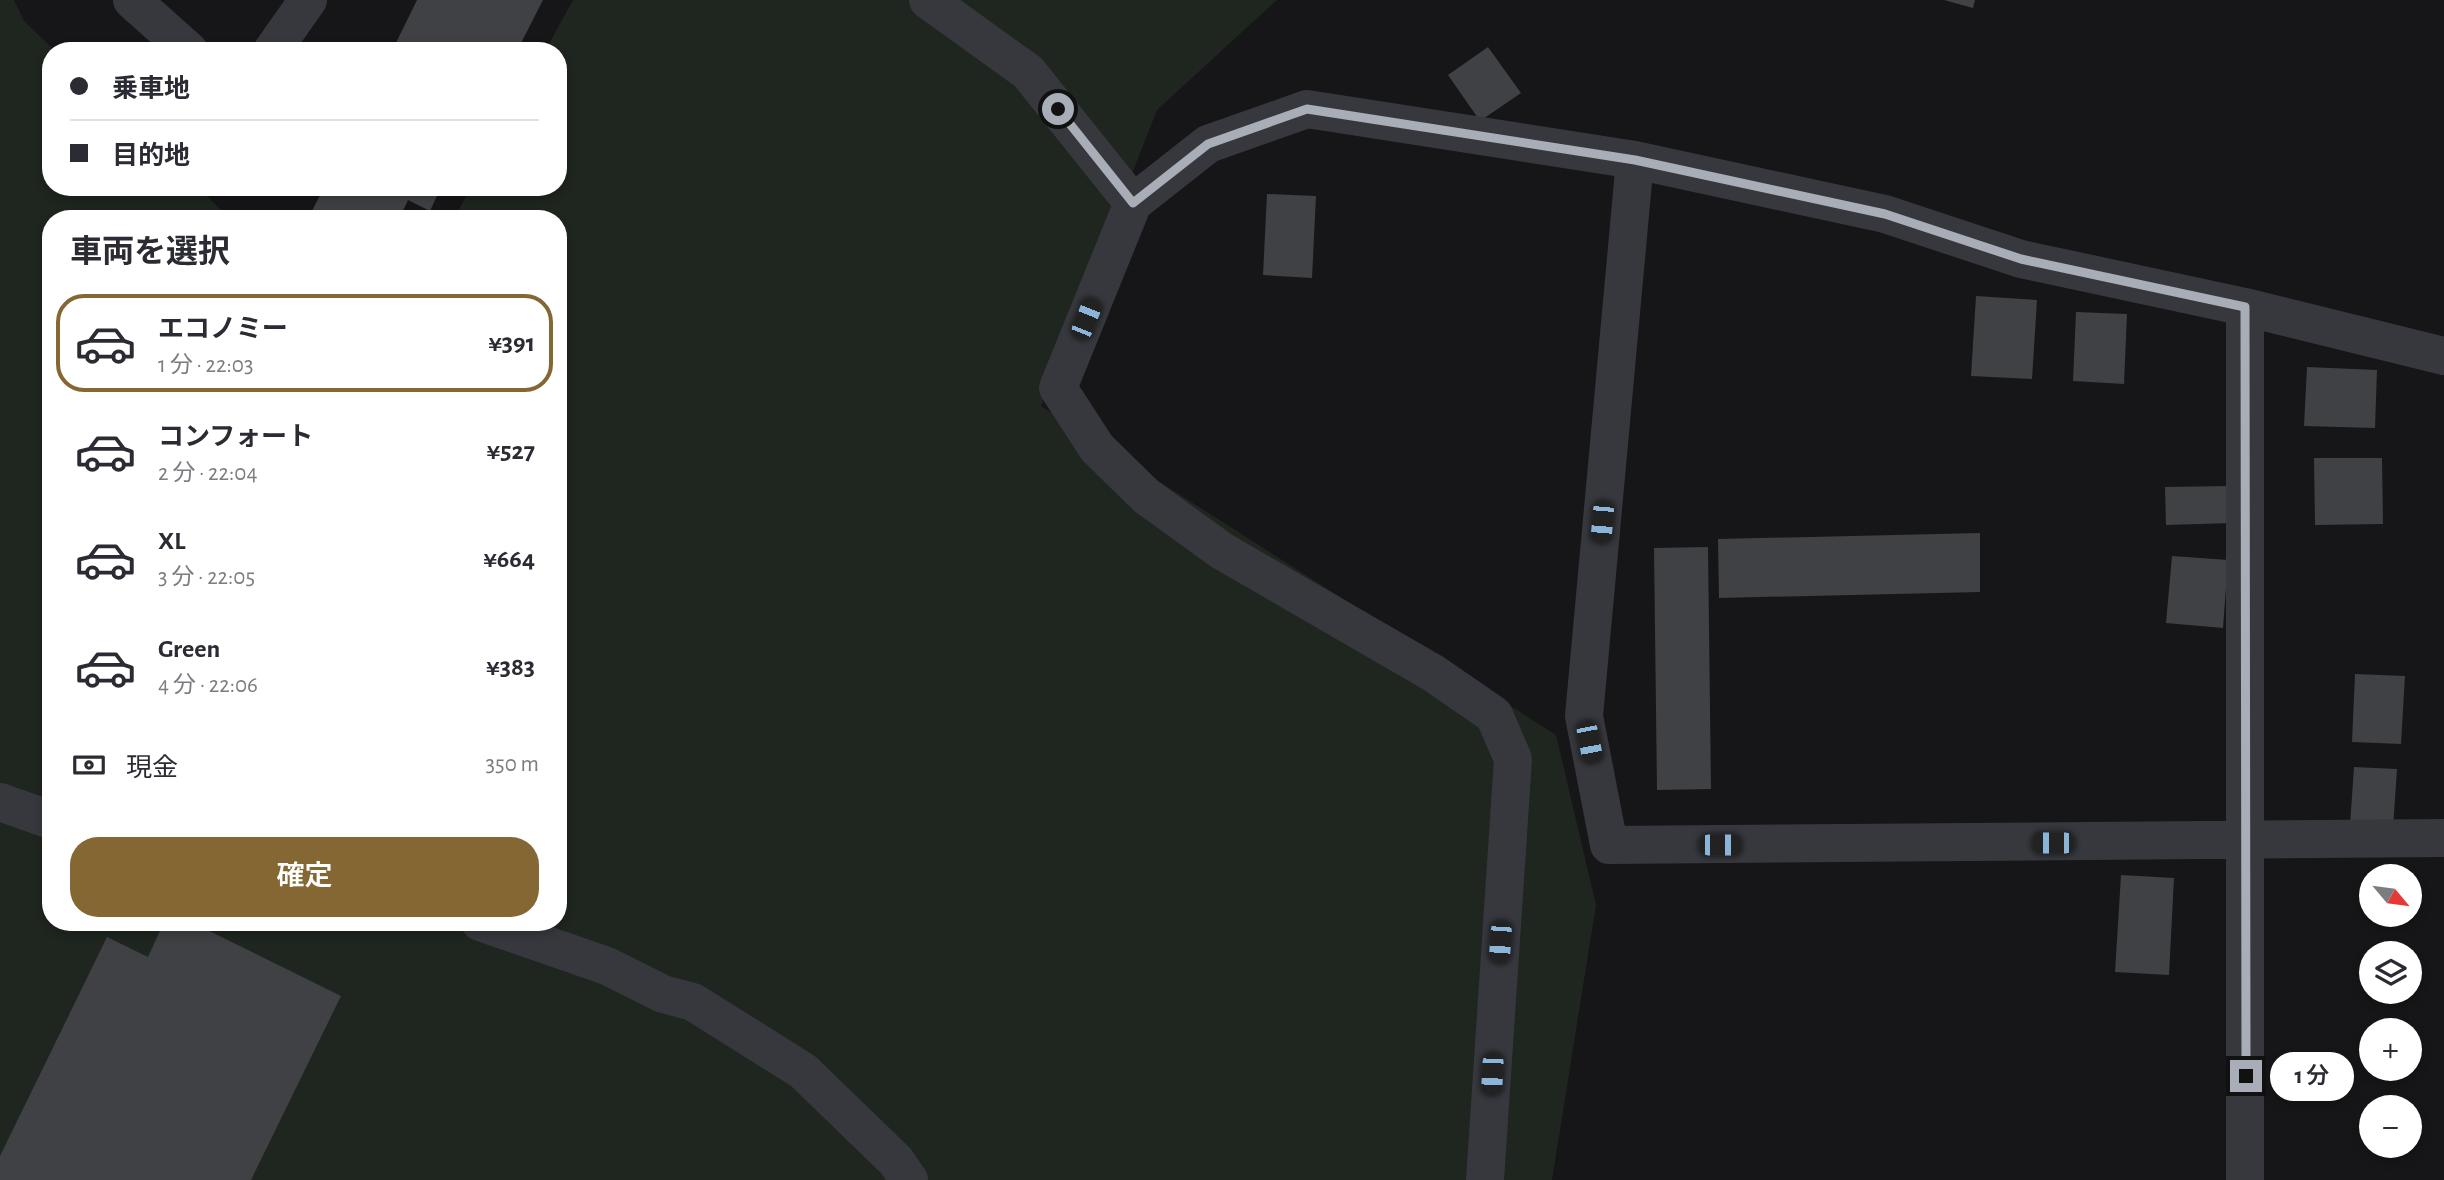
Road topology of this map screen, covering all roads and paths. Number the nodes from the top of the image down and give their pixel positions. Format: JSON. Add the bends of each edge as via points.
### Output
{"nodes":[{"id":1,"x":132,"y":0,"type":"edge"},
{"id":2,"x":308,"y":0,"type":"edge"},
{"id":3,"x":928,"y":0,"type":"edge"},
{"id":4,"x":178,"y":42,"type":"edge"},
{"id":5,"x":278,"y":42,"type":"edge"},
{"id":6,"x":1635,"y":160,"type":"junction"},
{"id":7,"x":1133,"y":203,"type":"junction"},
{"id":8,"x":2245,"y":307,"type":"junction"},
{"id":9,"x":2444,"y":356,"type":"edge"},
{"id":10,"x":0,"y":802,"type":"edge"},
{"id":11,"x":42,"y":817,"type":"edge"},
{"id":12,"x":2444,"y":838,"type":"edge"},
{"id":13,"x":2247,"y":842,"type":"junction"},
{"id":14,"x":506,"y":931,"type":"edge"},
{"id":15,"x":909,"y":1180,"type":"edge"},
{"id":16,"x":1485,"y":1180,"type":"edge"},
{"id":17,"x":2245,"y":1180,"type":"edge"}],
"edges":[{"from":1,"to":4,"type":"street"},
{"from":2,"to":5,"type":"street"},
{"from":3,"to":7,"type":"street","via":[[1028,72]]},
{"from":6,"to":7,"type":"street","via":[[1307,109],[1208,144]]},
{"from":6,"to":8,"type":"street","via":[[1885,214],[2021,259]]},
{"from":6,"to":13,"type":"street","via":[[1584,716],[1609,845]]},
{"from":7,"to":16,"type":"street","via":[[1058,388],[1097,448],[1146,496],[1222,551],[1433,673],[1494,715],[1513,759]]},
{"from":8,"to":9,"type":"street"},
{"from":8,"to":13,"type":"street"},
{"from":10,"to":11,"type":"street"},
{"from":12,"to":13,"type":"street"},
{"from":13,"to":17,"type":"street"},
{"from":14,"to":15,"type":"street","via":[[693,1002],[803,1071],[896,1161]]}]}
